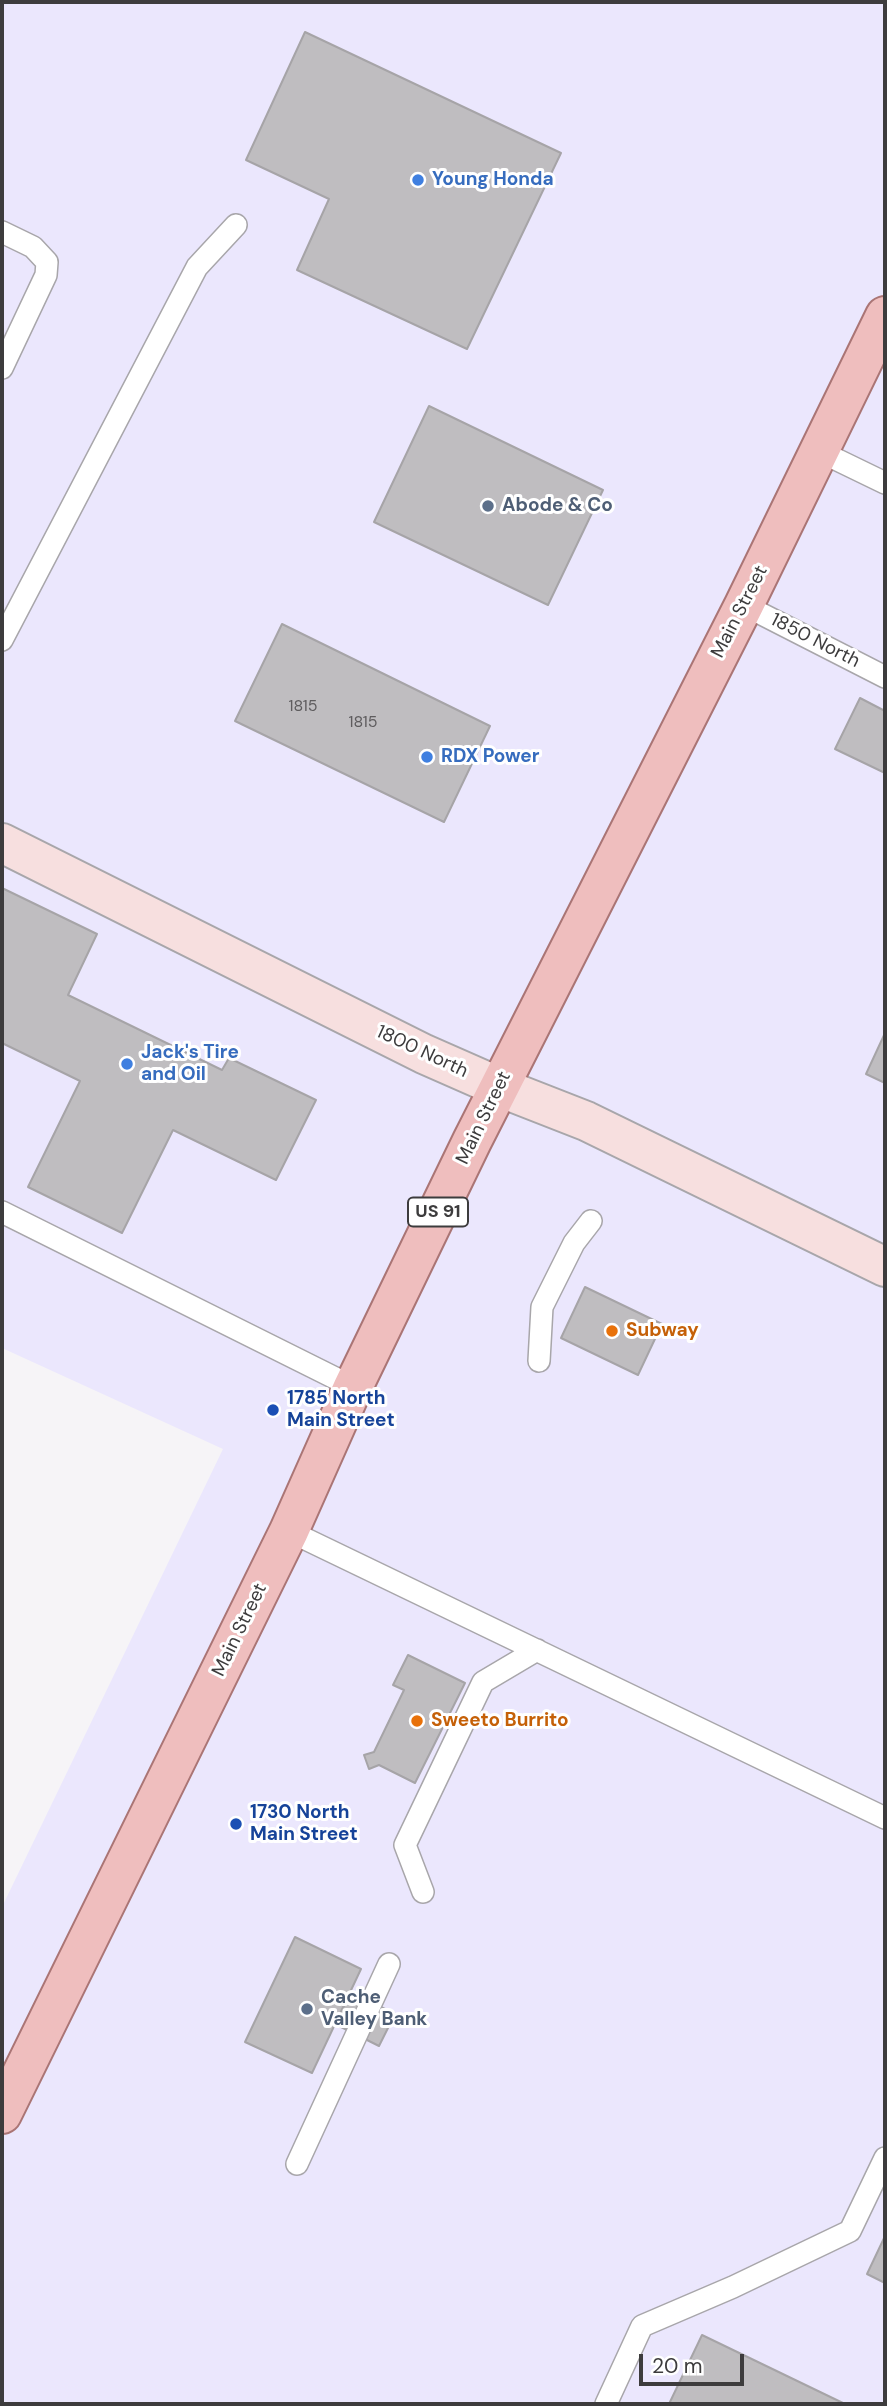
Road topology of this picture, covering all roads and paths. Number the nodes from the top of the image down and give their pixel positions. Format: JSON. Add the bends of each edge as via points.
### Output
{"nodes":[{"id":1,"x":236,"y":225,"type":"dead end"},
{"id":2,"x":2,"y":232,"type":"edge"},
{"id":3,"x":885,"y":316,"type":"edge"},
{"id":4,"x":2,"y":368,"type":"edge"},
{"id":5,"x":819,"y":451,"type":"junction"},
{"id":6,"x":885,"y":483,"type":"edge"},
{"id":7,"x":744,"y":605,"type":"junction"},
{"id":8,"x":2,"y":640,"type":"edge"},
{"id":9,"x":885,"y":677,"type":"edge"},
{"id":10,"x":2,"y":843,"type":"edge"},
{"id":11,"x":499,"y":1087,"type":"junction"},
{"id":12,"x":2,"y":1212,"type":"edge"},
{"id":13,"x":591,"y":1221,"type":"dead end"},
{"id":14,"x":885,"y":1267,"type":"edge"},
{"id":15,"x":539,"y":1361,"type":"dead end"},
{"id":16,"x":353,"y":1387,"type":"junction"},
{"id":17,"x":289,"y":1531,"type":"junction"},
{"id":18,"x":537,"y":1650,"type":"junction"},
{"id":19,"x":885,"y":1818,"type":"edge"},
{"id":20,"x":423,"y":1892,"type":"dead end"},
{"id":21,"x":389,"y":1964,"type":"dead end"},
{"id":22,"x":2,"y":2114,"type":"edge"},
{"id":23,"x":885,"y":2158,"type":"edge"},
{"id":24,"x":297,"y":2164,"type":"dead end"},
{"id":25,"x":606,"y":2404,"type":"edge"}],
"edges":[{"from":1,"to":8,"type":"lane","via":[[197,267]]},
{"from":2,"to":4,"type":"lane","via":[[33,247],[47,262],[46,275]]},
{"from":3,"to":5,"type":"main road","name":"Main Street","number":"US 91"},
{"from":5,"to":6,"type":"lane"},
{"from":5,"to":7,"type":"main road","name":"Main Street","number":"US 91"},
{"from":7,"to":9,"type":"lane","name":"1850 North"},
{"from":7,"to":11,"type":"main road","name":"Main Street","number":"US 91"},
{"from":10,"to":11,"type":"street","name":"1800 North"},
{"from":11,"to":14,"type":"street","name":"1800 North","via":[[586,1121]]},
{"from":11,"to":16,"type":"main road","name":"Main Street","number":"US 91"},
{"from":12,"to":16,"type":"lane"},
{"from":13,"to":15,"type":"lane","via":[[574,1243],[542,1307]]},
{"from":16,"to":17,"type":"main road","name":"Main Street","number":"US 91"},
{"from":17,"to":18,"type":"lane"},
{"from":17,"to":22,"type":"main road","name":"Main Street","number":"US 91"},
{"from":18,"to":19,"type":"lane"},
{"from":18,"to":20,"type":"lane","via":[[482,1682],[405,1845]]},
{"from":21,"to":24,"type":"lane"},
{"from":23,"to":25,"type":"lane","via":[[850,2231],[642,2326]]}]}
